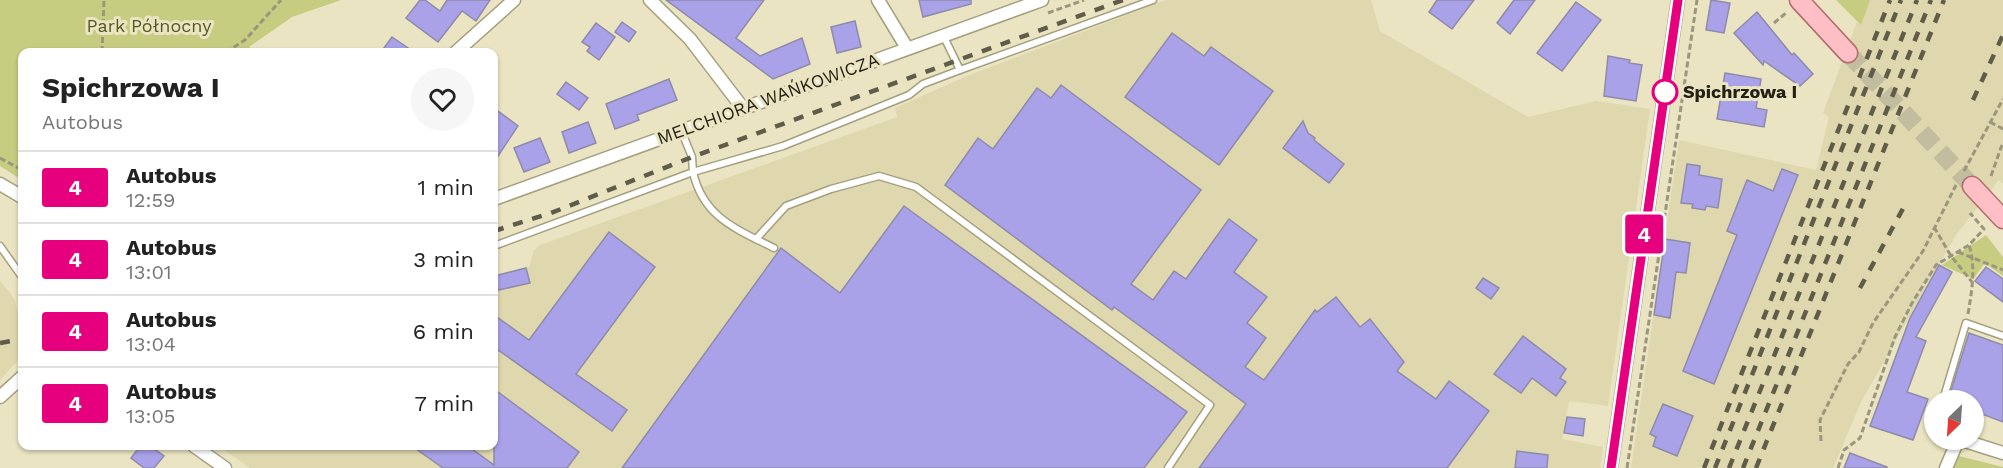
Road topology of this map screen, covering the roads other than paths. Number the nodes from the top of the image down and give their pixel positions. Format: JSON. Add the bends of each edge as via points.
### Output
{"nodes":[{"id":1,"x":514,"y":0,"type":"edge"},
{"id":2,"x":650,"y":0,"type":"edge"},
{"id":3,"x":878,"y":0,"type":"edge"},
{"id":4,"x":1042,"y":0,"type":"edge"},
{"id":5,"x":1153,"y":0,"type":"edge"},
{"id":6,"x":1678,"y":0,"type":"edge"},
{"id":7,"x":1799,"y":0,"type":"edge"},
{"id":8,"x":943,"y":35,"type":"junction"},
{"id":9,"x":460,"y":48,"type":"edge"},
{"id":10,"x":907,"y":48,"type":"junction"},
{"id":11,"x":1848,"y":53,"type":"tunnel mouth"},
{"id":12,"x":960,"y":70,"type":"junction"},
{"id":13,"x":742,"y":107,"type":"junction"},
{"id":14,"x":681,"y":130,"type":"junction"},
{"id":15,"x":693,"y":172,"type":"junction"},
{"id":16,"x":0,"y":184,"type":"edge"},
{"id":17,"x":1972,"y":186,"type":"tunnel mouth"},
{"id":18,"x":18,"y":196,"type":"edge"},
{"id":19,"x":498,"y":198,"type":"edge"},
{"id":20,"x":2003,"y":219,"type":"edge"},
{"id":21,"x":756,"y":239,"type":"junction"},
{"id":22,"x":498,"y":245,"type":"edge"},
{"id":23,"x":0,"y":246,"type":"edge"},
{"id":24,"x":774,"y":248,"type":"dead end"},
{"id":25,"x":18,"y":271,"type":"edge"},
{"id":26,"x":2003,"y":336,"type":"edge"},
{"id":27,"x":18,"y":381,"type":"edge"},
{"id":28,"x":1946,"y":390,"type":"edge"},
{"id":29,"x":0,"y":398,"type":"edge"},
{"id":30,"x":1984,"y":447,"type":"edge"},
{"id":31,"x":200,"y":450,"type":"edge"},
{"id":32,"x":1955,"y":450,"type":"edge"},
{"id":33,"x":2003,"y":453,"type":"edge"},
{"id":34,"x":225,"y":468,"type":"edge"},
{"id":35,"x":1168,"y":468,"type":"edge"},
{"id":36,"x":1611,"y":468,"type":"edge"},
{"id":37,"x":1946,"y":468,"type":"edge"}],
"edges":[{"from":1,"to":9,"type":"street"},
{"from":2,"to":13,"type":"street","via":[[690,39]]},
{"from":3,"to":10,"type":"street"},
{"from":4,"to":8,"type":"street","name":"MELCHIORA WAŃKOWICZA"},
{"from":5,"to":12,"type":"lane"},
{"from":6,"to":36,"type":"street"},
{"from":7,"to":11,"type":"main road"},
{"from":8,"to":10,"type":"street","name":"MELCHIORA WAŃKOWICZA"},
{"from":8,"to":12,"type":"lane"},
{"from":10,"to":13,"type":"street","name":"MELCHIORA WAŃKOWICZA"},
{"from":12,"to":15,"type":"lane","via":[[783,146]]},
{"from":13,"to":14,"type":"street","name":"MELCHIORA WAŃKOWICZA"},
{"from":14,"to":15,"type":"lane","via":[[692,157]]},
{"from":14,"to":19,"type":"street","name":"MELCHIORA WAŃKOWICZA"},
{"from":15,"to":21,"type":"lane","via":[[696,188],[714,214]]},
{"from":15,"to":22,"type":"lane"},
{"from":16,"to":18,"type":"street"},
{"from":17,"to":20,"type":"main road"},
{"from":21,"to":24,"type":"lane"},
{"from":21,"to":35,"type":"lane","via":[[786,206],[831,189],[879,176],[916,187],[1210,405]]},
{"from":23,"to":25,"type":"lane"},
{"from":26,"to":28,"type":"lane","via":[[1966,323]]},
{"from":27,"to":29,"type":"street"},
{"from":30,"to":33,"type":"street"},
{"from":31,"to":34,"type":"street"},
{"from":32,"to":37,"type":"street"}]}
